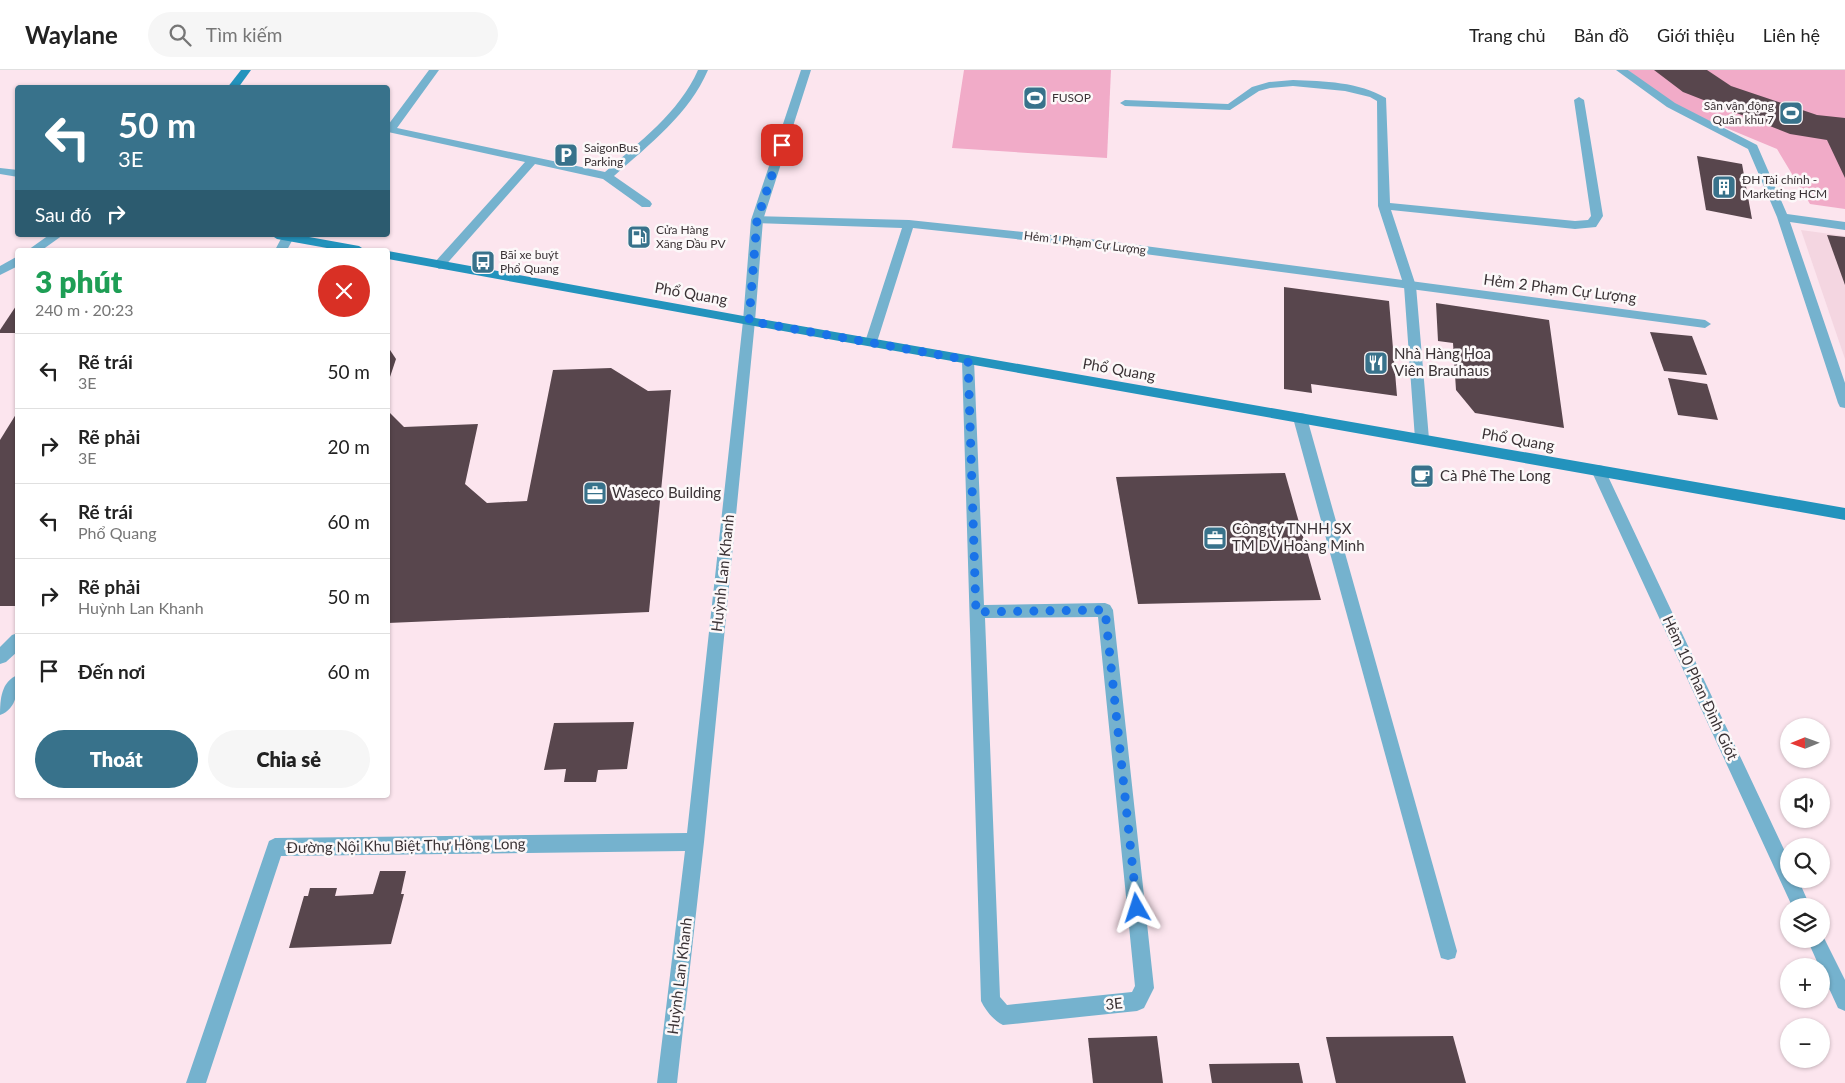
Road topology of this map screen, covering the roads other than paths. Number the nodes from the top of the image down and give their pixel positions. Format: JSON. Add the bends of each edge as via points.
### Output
{"nodes":[{"id":1,"x":246,"y":70,"type":"edge"},
{"id":2,"x":434,"y":70,"type":"edge"},
{"id":3,"x":703,"y":70,"type":"edge"},
{"id":4,"x":806,"y":70,"type":"edge"},
{"id":5,"x":1621,"y":70,"type":"edge"},
{"id":6,"x":234,"y":85,"type":"edge"},
{"id":7,"x":1579,"y":100,"type":"dead end"},
{"id":8,"x":1125,"y":103,"type":"dead end"},
{"id":9,"x":390,"y":128,"type":"edge"},
{"id":10,"x":390,"y":129,"type":"edge"},
{"id":11,"x":533,"y":160,"type":"junction"},
{"id":12,"x":0,"y":171,"type":"edge"},
{"id":13,"x":15,"y":174,"type":"edge"},
{"id":14,"x":607,"y":176,"type":"junction"},
{"id":15,"x":646,"y":204,"type":"dead end"},
{"id":16,"x":1384,"y":206,"type":"junction"},
{"id":17,"x":1783,"y":217,"type":"junction"},
{"id":18,"x":757,"y":220,"type":"junction"},
{"id":19,"x":908,"y":224,"type":"junction"},
{"id":20,"x":1845,"y":226,"type":"edge"},
{"id":21,"x":54,"y":237,"type":"edge"},
{"id":22,"x":287,"y":237,"type":"edge"},
{"id":23,"x":37,"y":248,"type":"edge"},
{"id":24,"x":347,"y":248,"type":"edge"},
{"id":25,"x":390,"y":255,"type":"edge"},
{"id":26,"x":15,"y":262,"type":"edge"},
{"id":27,"x":439,"y":265,"type":"junction"},
{"id":28,"x":0,"y":273,"type":"edge"},
{"id":29,"x":15,"y":274,"type":"edge"},
{"id":30,"x":1410,"y":286,"type":"junction"},
{"id":31,"x":749,"y":321,"type":"junction"},
{"id":32,"x":1705,"y":324,"type":"dead end"},
{"id":33,"x":870,"y":342,"type":"junction"},
{"id":34,"x":968,"y":360,"type":"junction"},
{"id":35,"x":1845,"y":403,"type":"edge"},
{"id":36,"x":1300,"y":418,"type":"junction"},
{"id":37,"x":1422,"y":439,"type":"junction"},
{"id":38,"x":1598,"y":470,"type":"junction"},
{"id":39,"x":1845,"y":514,"type":"edge"},
{"id":40,"x":976,"y":612,"type":"junction"},
{"id":41,"x":15,"y":643,"type":"edge"},
{"id":42,"x":0,"y":657,"type":"edge"},
{"id":43,"x":15,"y":686,"type":"edge"},
{"id":44,"x":0,"y":708,"type":"edge"},
{"id":45,"x":695,"y":842,"type":"junction"},
{"id":46,"x":1797,"y":898,"type":"edge"},
{"id":47,"x":1820,"y":948,"type":"edge"},
{"id":48,"x":1448,"y":951,"type":"dead end"},
{"id":49,"x":1845,"y":1001,"type":"edge"},
{"id":50,"x":196,"y":1083,"type":"edge"},
{"id":51,"x":667,"y":1083,"type":"edge"}],
"edges":[{"from":1,"to":6,"type":"main road"},
{"from":2,"to":9,"type":"street"},
{"from":3,"to":14,"type":"street","via":[[689,97]]},
{"from":4,"to":18,"type":"street","name":"Huỳnh Lan Khanh"},
{"from":5,"to":17,"type":"street","via":[[1671,105],[1753,147]]},
{"from":7,"to":16,"type":"street","via":[[1597,216],[1592,224]]},
{"from":8,"to":16,"type":"street","via":[[1230,107],[1248,92],[1271,84],[1332,86],[1371,93],[1382,100]]},
{"from":10,"to":11,"type":"street"},
{"from":11,"to":14,"type":"street"},
{"from":11,"to":27,"type":"street"},
{"from":12,"to":13,"type":"street"},
{"from":14,"to":15,"type":"street"},
{"from":16,"to":30,"type":"street"},
{"from":17,"to":20,"type":"street"},
{"from":17,"to":35,"type":"street"},
{"from":18,"to":19,"type":"street","name":"Hẻm 1 Phạm Cự Lượng"},
{"from":18,"to":31,"type":"street","name":"Huỳnh Lan Khanh"},
{"from":19,"to":30,"type":"street","name":"Hẻm 1 Phạm Cự Lượng","via":[[1107,245]]},
{"from":19,"to":33,"type":"street"},
{"from":21,"to":23,"type":"street"},
{"from":22,"to":24,"type":"main road"},
{"from":25,"to":27,"type":"main road","name":"Phổ Quang"},
{"from":26,"to":28,"type":"street"},
{"from":27,"to":31,"type":"main road","name":"Phổ Quang"},
{"from":28,"to":29,"type":"street"},
{"from":30,"to":32,"type":"street","name":"Hẻm 2 Phạm Cự Lượng"},
{"from":30,"to":37,"type":"street"},
{"from":31,"to":33,"type":"main road","name":"Phổ Quang"},
{"from":31,"to":45,"type":"street","name":"Huỳnh Lan Khanh"},
{"from":33,"to":34,"type":"main road","name":"Phổ Quang"},
{"from":34,"to":36,"type":"main road","name":"Phổ Quang"},
{"from":34,"to":40,"type":"street","name":"3E"},
{"from":36,"to":37,"type":"main road","name":"Phổ Quang"},
{"from":36,"to":48,"type":"street"},
{"from":37,"to":38,"type":"main road","name":"Phổ Quang"},
{"from":38,"to":39,"type":"main road","name":"Phổ Quang"},
{"from":38,"to":46,"type":"street","name":"Hẻm 10 Phan Đình Giót"},
{"from":40,"to":40,"type":"street","name":"3E","via":[[991,1001],[1003,1015],[1137,1001],[1145,988],[1105,610]]},
{"from":41,"to":42,"type":"street"},
{"from":43,"to":44,"type":"street"},
{"from":45,"to":50,"type":"street","name":"Đường Nội Khu Biệt Thự Hồng Long","via":[[275,848]]},
{"from":45,"to":51,"type":"street","name":"Huỳnh Lan Khanh"},
{"from":47,"to":49,"type":"street"}]}
